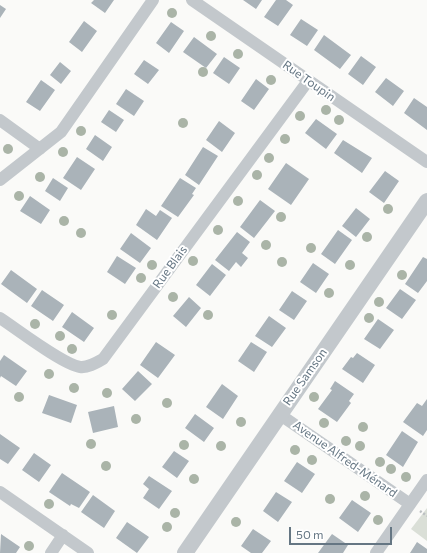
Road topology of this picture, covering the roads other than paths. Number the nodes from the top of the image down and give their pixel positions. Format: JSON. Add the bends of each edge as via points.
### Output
{"nodes":[{"id":1,"x":153,"y":0,"type":"edge"},
{"id":2,"x":192,"y":0,"type":"edge"},
{"id":3,"x":308,"y":81,"type":"junction"},
{"id":4,"x":0,"y":120,"type":"edge"},
{"id":5,"x":40,"y":149,"type":"junction"},
{"id":6,"x":427,"y":162,"type":"edge"},
{"id":7,"x":0,"y":180,"type":"edge"},
{"id":8,"x":427,"y":201,"type":"edge"},
{"id":9,"x":0,"y":318,"type":"edge"},
{"id":10,"x":279,"y":414,"type":"junction"},
{"id":11,"x":427,"y":480,"type":"edge"},
{"id":12,"x":0,"y":492,"type":"edge"},
{"id":13,"x":410,"y":504,"type":"junction"},
{"id":14,"x":63,"y":535,"type":"junction"},
{"id":15,"x":51,"y":553,"type":"edge"},
{"id":16,"x":88,"y":553,"type":"edge"},
{"id":17,"x":185,"y":553,"type":"edge"},
{"id":18,"x":376,"y":553,"type":"edge"}],
"edges":[{"from":1,"to":5,"type":"street","via":[[61,132]]},
{"from":2,"to":3,"type":"street","name":"Rue Toupin"},
{"from":3,"to":6,"type":"street","name":"Rue Toupin"},
{"from":3,"to":9,"type":"street","name":"Rue Blais","via":[[103,359],[92,365],[80,367],[67,363]]},
{"from":4,"to":5,"type":"street"},
{"from":5,"to":7,"type":"street"},
{"from":8,"to":10,"type":"street","name":"Rue Samson"},
{"from":10,"to":13,"type":"street","name":"Avenue Alfred-Ménard"},
{"from":10,"to":17,"type":"street","name":"Rue Samson"},
{"from":11,"to":13,"type":"street"},
{"from":12,"to":14,"type":"street"},
{"from":13,"to":18,"type":"street"},
{"from":14,"to":15,"type":"street"},
{"from":14,"to":16,"type":"street"}]}
